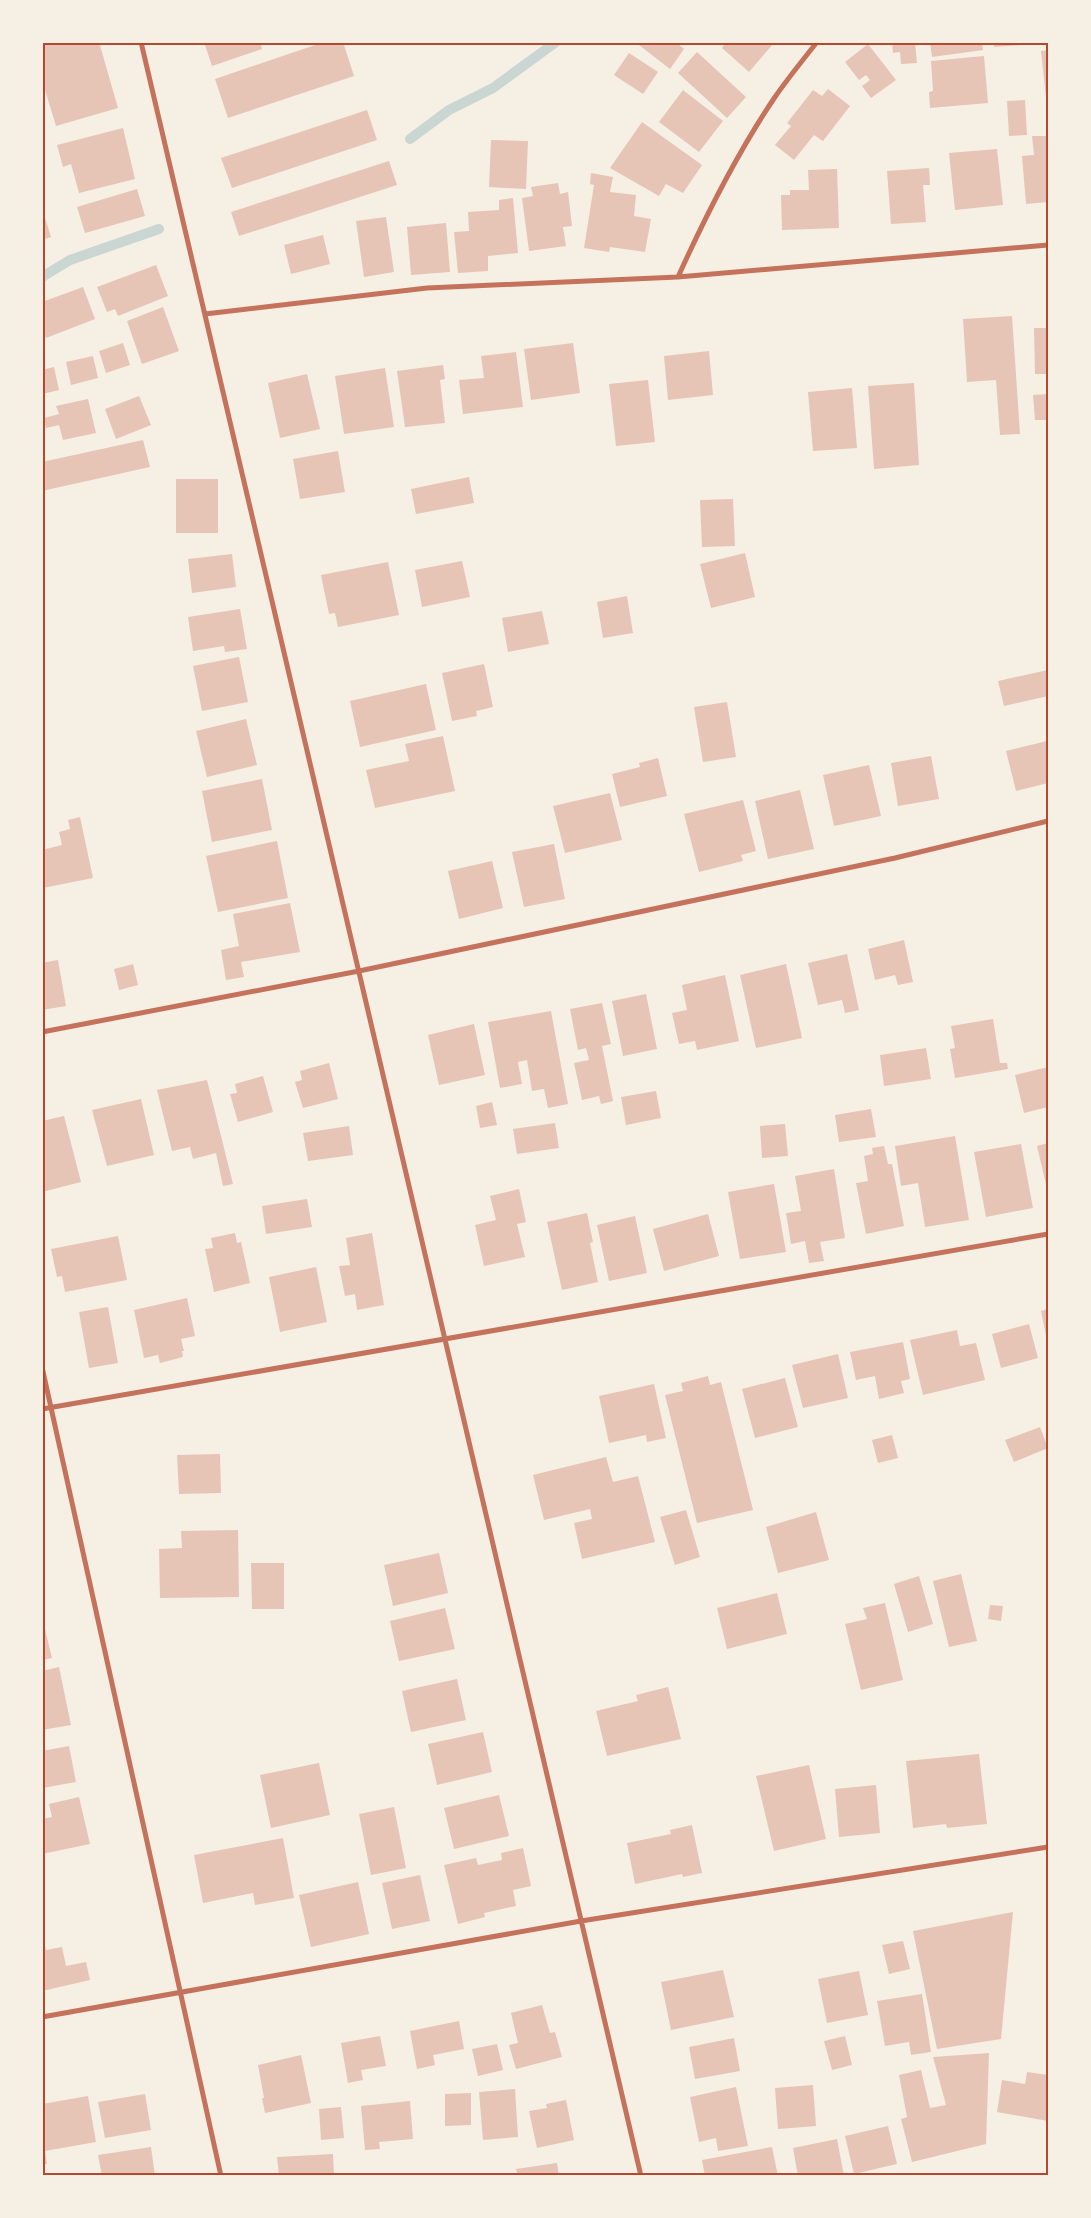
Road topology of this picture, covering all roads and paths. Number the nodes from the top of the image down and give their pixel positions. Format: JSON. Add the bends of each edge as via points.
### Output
{"nodes":[{"id":1,"x":141,"y":42,"type":"edge"},
{"id":2,"x":817,"y":42,"type":"edge"},
{"id":3,"x":1048,"y":245,"type":"edge"},
{"id":4,"x":678,"y":277,"type":"junction"},
{"id":5,"x":205,"y":314,"type":"junction"},
{"id":6,"x":1048,"y":821,"type":"edge"},
{"id":7,"x":359,"y":971,"type":"junction"},
{"id":8,"x":42,"y":1032,"type":"edge"},
{"id":9,"x":1048,"y":1234,"type":"edge"},
{"id":10,"x":445,"y":1340,"type":"junction"},
{"id":11,"x":42,"y":1367,"type":"edge"},
{"id":12,"x":52,"y":1408,"type":"junction"},
{"id":13,"x":42,"y":1409,"type":"edge"},
{"id":14,"x":1048,"y":1847,"type":"edge"},
{"id":15,"x":581,"y":1921,"type":"junction"},
{"id":16,"x":181,"y":1992,"type":"junction"},
{"id":17,"x":42,"y":2017,"type":"edge"},
{"id":18,"x":221,"y":2176,"type":"edge"},
{"id":19,"x":641,"y":2176,"type":"edge"}],
"edges":[{"from":1,"to":5,"type":"street"},
{"from":2,"to":4,"type":"street","via":[[775,97],[735,164]]},
{"from":3,"to":4,"type":"street"},
{"from":4,"to":5,"type":"street","via":[[427,288]]},
{"from":5,"to":7,"type":"street"},
{"from":6,"to":7,"type":"street","via":[[895,858]]},
{"from":7,"to":8,"type":"street"},
{"from":7,"to":10,"type":"street"},
{"from":9,"to":10,"type":"street"},
{"from":10,"to":12,"type":"street"},
{"from":10,"to":15,"type":"street"},
{"from":11,"to":12,"type":"street"},
{"from":12,"to":13,"type":"street"},
{"from":12,"to":16,"type":"street"},
{"from":14,"to":15,"type":"street"},
{"from":15,"to":16,"type":"street"},
{"from":15,"to":19,"type":"street"},
{"from":16,"to":17,"type":"street"},
{"from":16,"to":18,"type":"street"}]}
